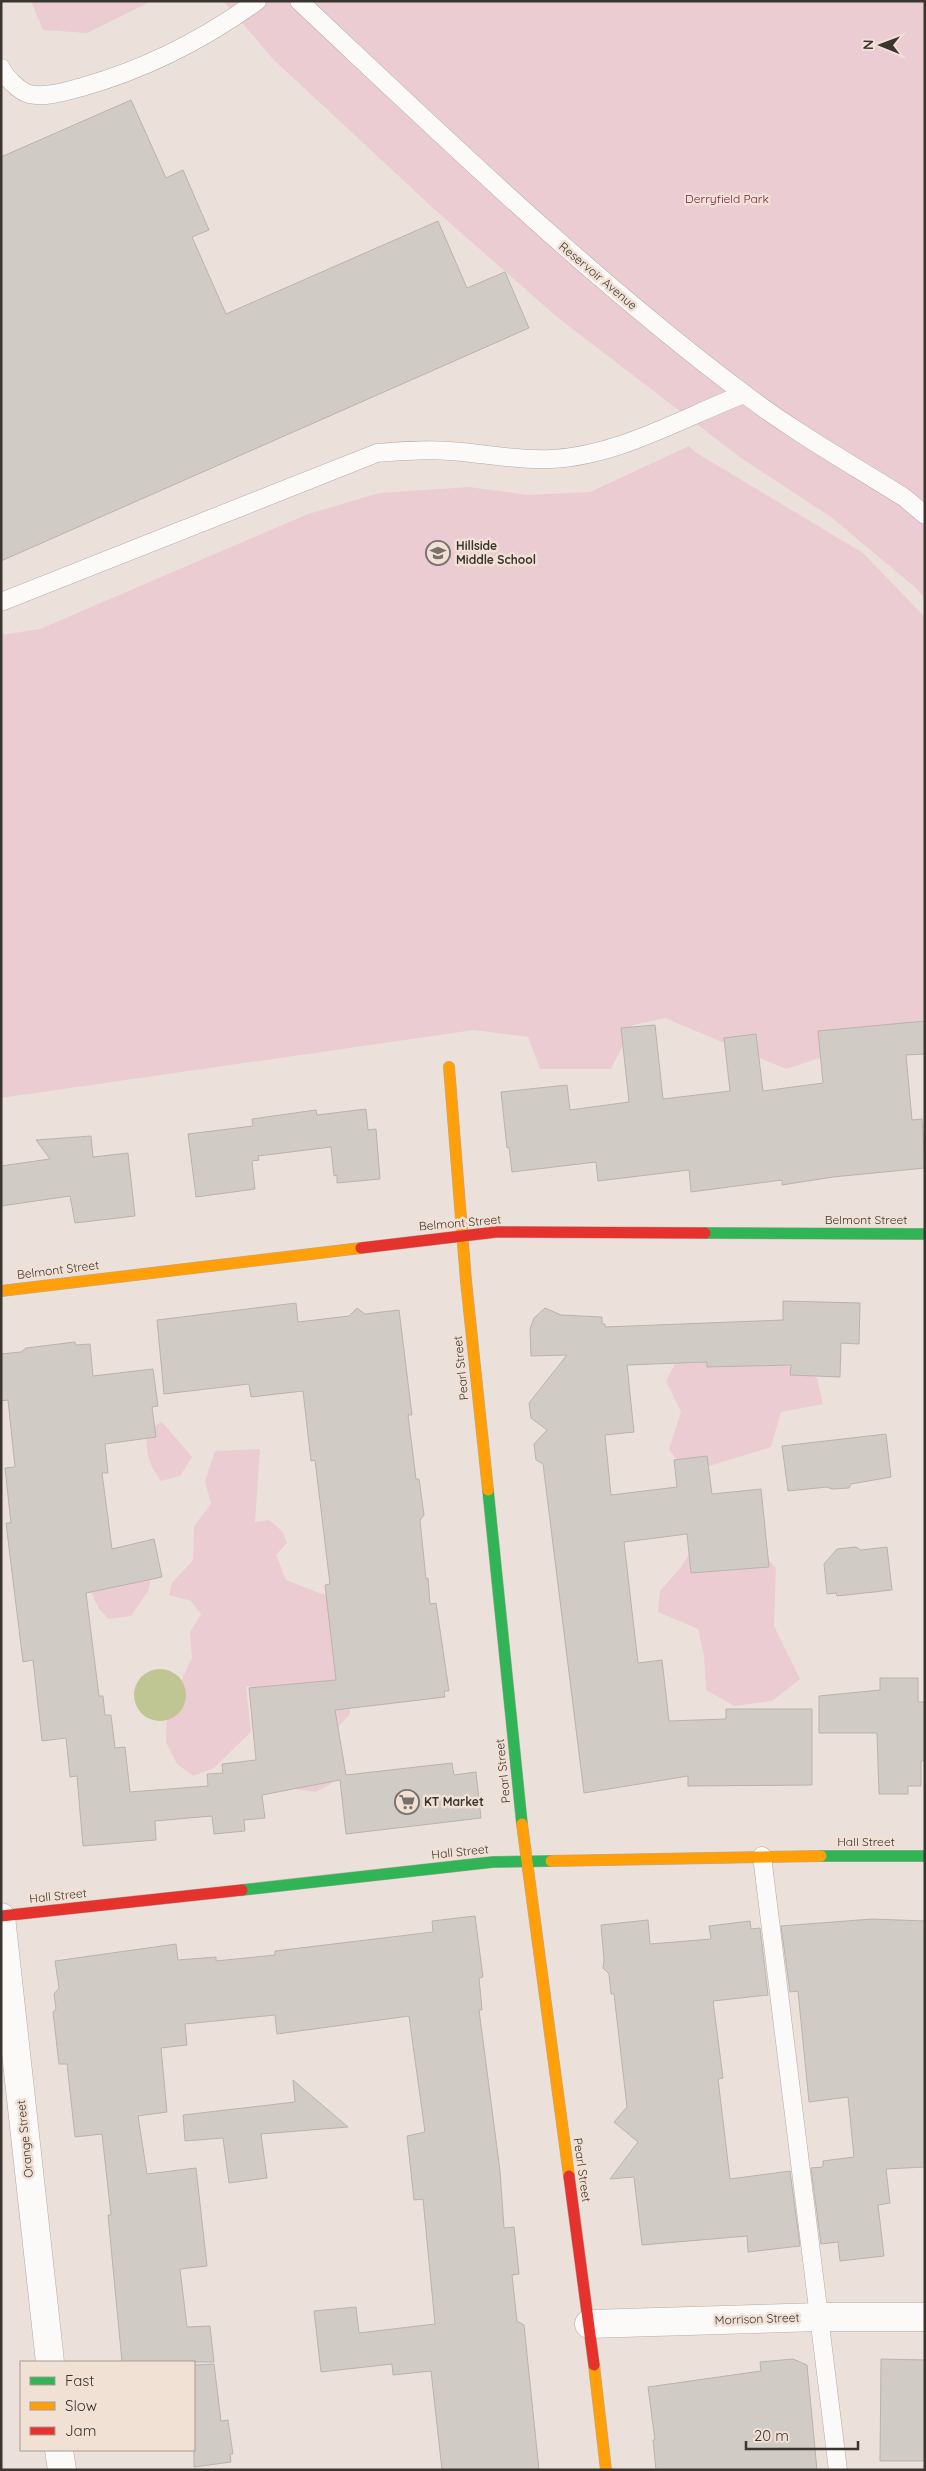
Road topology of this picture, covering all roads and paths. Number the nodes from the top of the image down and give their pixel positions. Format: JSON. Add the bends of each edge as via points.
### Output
{"nodes":[{"id":1,"x":257,"y":1,"type":"edge"},
{"id":2,"x":299,"y":1,"type":"edge"},
{"id":3,"x":1,"y":68,"type":"edge"},
{"id":4,"x":744,"y":394,"type":"junction"},
{"id":5,"x":925,"y":515,"type":"edge"},
{"id":6,"x":1,"y":602,"type":"edge"},
{"id":7,"x":449,"y":1068,"type":"dead end"},
{"id":8,"x":925,"y":1234,"type":"edge"},
{"id":9,"x":463,"y":1235,"type":"junction"},
{"id":10,"x":1,"y":1290,"type":"edge"},
{"id":11,"x":762,"y":1856,"type":"junction"},
{"id":12,"x":925,"y":1856,"type":"edge"},
{"id":13,"x":526,"y":1860,"type":"junction"},
{"id":14,"x":1,"y":1916,"type":"edge"},
{"id":15,"x":820,"y":2317,"type":"junction"},
{"id":16,"x":925,"y":2317,"type":"edge"},
{"id":17,"x":589,"y":2324,"type":"junction"},
{"id":18,"x":50,"y":2361,"type":"edge"},
{"id":19,"x":60,"y":2451,"type":"edge"},
{"id":20,"x":62,"y":2470,"type":"edge"},
{"id":21,"x":606,"y":2470,"type":"edge"},
{"id":22,"x":838,"y":2470,"type":"edge"}],
"edges":[{"from":1,"to":3,"type":"lane","via":[[183,48],[122,76],[59,93],[28,94],[5,77]]},
{"from":2,"to":4,"type":"lane","name":"Reservoir Avenue","via":[[552,237]]},
{"from":4,"to":5,"type":"lane","name":"Reservoir Avenue","via":[[905,498]]},
{"from":4,"to":6,"type":"lane","via":[[638,438],[585,454],[552,459],[416,449],[377,453]]},
{"from":7,"to":9,"type":"street","name":"Pearl Street"},
{"from":8,"to":9,"type":"street","name":"Belmont Street","via":[[496,1232]]},
{"from":9,"to":10,"type":"street","name":"Belmont Street"},
{"from":9,"to":13,"type":"street","name":"Pearl Street"},
{"from":11,"to":12,"type":"street","name":"Hall Street"},
{"from":11,"to":13,"type":"street","name":"Hall Street"},
{"from":11,"to":15,"type":"lane"},
{"from":13,"to":14,"type":"street","name":"Hall Street"},
{"from":13,"to":17,"type":"street","name":"Pearl Street"},
{"from":14,"to":18,"type":"street","name":"Orange Street"},
{"from":15,"to":16,"type":"street","name":"Morrison Street"},
{"from":15,"to":17,"type":"street","name":"Morrison Street"},
{"from":15,"to":22,"type":"lane"},
{"from":17,"to":21,"type":"street","name":"Pearl Street"},
{"from":19,"to":20,"type":"street"}]}
